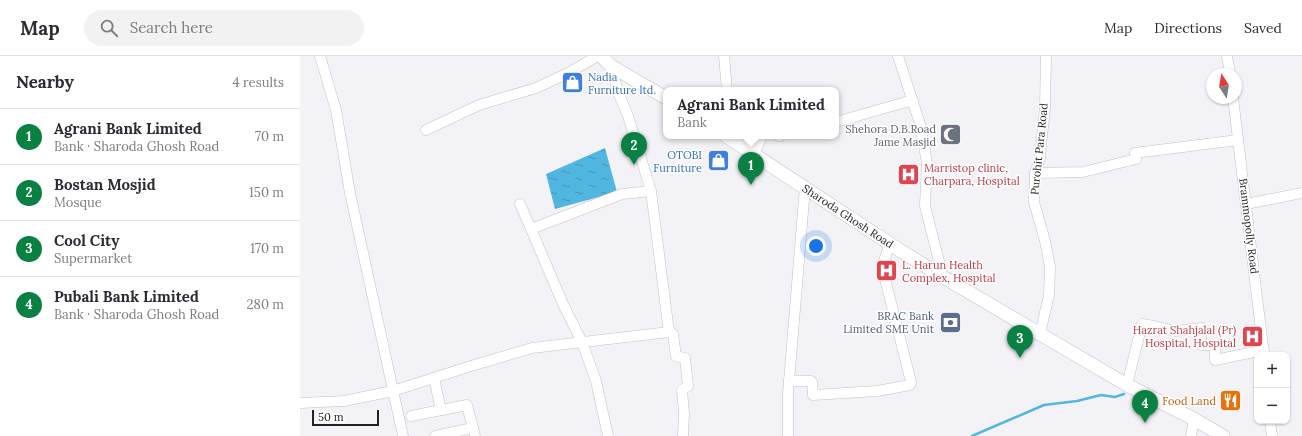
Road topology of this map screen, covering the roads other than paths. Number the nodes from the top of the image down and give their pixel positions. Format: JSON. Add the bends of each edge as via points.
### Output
{"nodes":[{"id":1,"x":320,"y":56,"type":"edge"},
{"id":2,"x":599,"y":56,"type":"edge"},
{"id":3,"x":724,"y":56,"type":"edge"},
{"id":4,"x":898,"y":56,"type":"edge"},
{"id":5,"x":1046,"y":56,"type":"edge"},
{"id":6,"x":1227,"y":56,"type":"edge"},
{"id":7,"x":611,"y":66,"type":"junction"},
{"id":8,"x":1229,"y":68,"type":"edge"},
{"id":9,"x":727,"y":87,"type":"edge"},
{"id":10,"x":663,"y":96,"type":"edge"},
{"id":11,"x":913,"y":100,"type":"junction"},
{"id":12,"x":1234,"y":104,"type":"edge"},
{"id":13,"x":839,"y":121,"type":"edge"},
{"id":14,"x":426,"y":130,"type":"dead end"},
{"id":15,"x":731,"y":139,"type":"edge"},
{"id":16,"x":761,"y":139,"type":"edge"},
{"id":17,"x":1238,"y":140,"type":"junction"},
{"id":18,"x":754,"y":154,"type":"junction"},
{"id":19,"x":1035,"y":172,"type":"junction"},
{"id":20,"x":805,"y":187,"type":"junction"},
{"id":21,"x":651,"y":191,"type":"junction"},
{"id":22,"x":1302,"y":193,"type":"edge"},
{"id":23,"x":520,"y":204,"type":"dead end"},
{"id":24,"x":1246,"y":204,"type":"junction"},
{"id":25,"x":531,"y":229,"type":"junction"},
{"id":26,"x":890,"y":243,"type":"junction"},
{"id":27,"x":943,"y":277,"type":"junction"},
{"id":28,"x":669,"y":332,"type":"junction"},
{"id":29,"x":1040,"y":334,"type":"junction"},
{"id":30,"x":582,"y":342,"type":"junction"},
{"id":31,"x":1264,"y":352,"type":"edge"},
{"id":32,"x":1254,"y":354,"type":"edge"},
{"id":33,"x":434,"y":378,"type":"junction"},
{"id":34,"x":789,"y":381,"type":"junction"},
{"id":35,"x":1127,"y":385,"type":"junction"},
{"id":36,"x":393,"y":391,"type":"junction"},
{"id":37,"x":300,"y":403,"type":"edge"},
{"id":38,"x":441,"y":410,"type":"junction"},
{"id":39,"x":412,"y":416,"type":"dead end"},
{"id":40,"x":1194,"y":419,"type":"junction"},
{"id":41,"x":1270,"y":424,"type":"edge"},
{"id":42,"x":474,"y":432,"type":"edge"},
{"id":43,"x":403,"y":436,"type":"edge"},
{"id":44,"x":435,"y":436,"type":"edge"},
{"id":45,"x":608,"y":436,"type":"edge"},
{"id":46,"x":683,"y":436,"type":"edge"},
{"id":47,"x":788,"y":436,"type":"edge"},
{"id":48,"x":1191,"y":436,"type":"edge"},
{"id":49,"x":1223,"y":436,"type":"edge"},
{"id":50,"x":1272,"y":436,"type":"edge"}],
"edges":[{"from":1,"to":36,"type":"street","via":[[336,110],[350,192]]},
{"from":2,"to":7,"type":"main road"},
{"from":2,"to":14,"type":"street","via":[[536,88],[479,106]]},
{"from":3,"to":9,"type":"street"},
{"from":4,"to":11,"type":"street"},
{"from":5,"to":19,"type":"street","name":"Purohit Para Road","via":[[1045,107],[1040,158]]},
{"from":6,"to":8,"type":"street"},
{"from":7,"to":10,"type":"main road"},
{"from":7,"to":21,"type":"street"},
{"from":11,"to":13,"type":"street"},
{"from":11,"to":27,"type":"street","via":[[927,163],[925,206]]},
{"from":12,"to":17,"type":"street","name":"Brammopolly Road"},
{"from":15,"to":18,"type":"main road","name":"Sharoda Ghosh Road"},
{"from":16,"to":18,"type":"street"},
{"from":17,"to":19,"type":"street","via":[[1135,153],[1136,160],[1084,172]]},
{"from":17,"to":24,"type":"street","name":"Brammopolly Road"},
{"from":18,"to":20,"type":"main road","name":"Sharoda Ghosh Road"},
{"from":19,"to":29,"type":"street","name":"Purohit Para Road","via":[[1034,202],[1050,267],[1049,295]]},
{"from":20,"to":26,"type":"main road","name":"Sharoda Ghosh Road"},
{"from":20,"to":34,"type":"street"},
{"from":21,"to":25,"type":"street","via":[[622,194]]},
{"from":21,"to":28,"type":"street"},
{"from":22,"to":24,"type":"street"},
{"from":23,"to":25,"type":"street"},
{"from":24,"to":31,"type":"street","name":"Brammopolly Road"},
{"from":25,"to":30,"type":"street"},
{"from":26,"to":27,"type":"main road","name":"Sharoda Ghosh Road"},
{"from":26,"to":34,"type":"street","via":[[882,267],[910,386],[813,395],[811,381]]},
{"from":27,"to":29,"type":"main road","name":"Sharoda Ghosh Road"},
{"from":28,"to":30,"type":"street"},
{"from":28,"to":46,"type":"street","via":[[673,334],[676,356],[685,358],[688,386],[682,390]]},
{"from":29,"to":35,"type":"main road","name":"Sharoda Ghosh Road"},
{"from":30,"to":33,"type":"street","via":[[532,348]]},
{"from":30,"to":45,"type":"street","via":[[596,381]]},
{"from":32,"to":35,"type":"street","via":[[1215,360],[1215,346],[1201,345],[1202,328],[1175,332],[1142,324]]},
{"from":33,"to":36,"type":"street"},
{"from":33,"to":38,"type":"street"},
{"from":34,"to":47,"type":"street"},
{"from":35,"to":40,"type":"main road","name":"Sharoda Ghosh Road"},
{"from":36,"to":37,"type":"street","via":[[344,401]]},
{"from":36,"to":43,"type":"street"},
{"from":38,"to":39,"type":"street"},
{"from":38,"to":42,"type":"street","via":[[467,405]]},
{"from":40,"to":48,"type":"street"},
{"from":40,"to":49,"type":"main road","name":"Sharoda Ghosh Road"},
{"from":41,"to":50,"type":"street"},
{"from":42,"to":44,"type":"street"}]}
